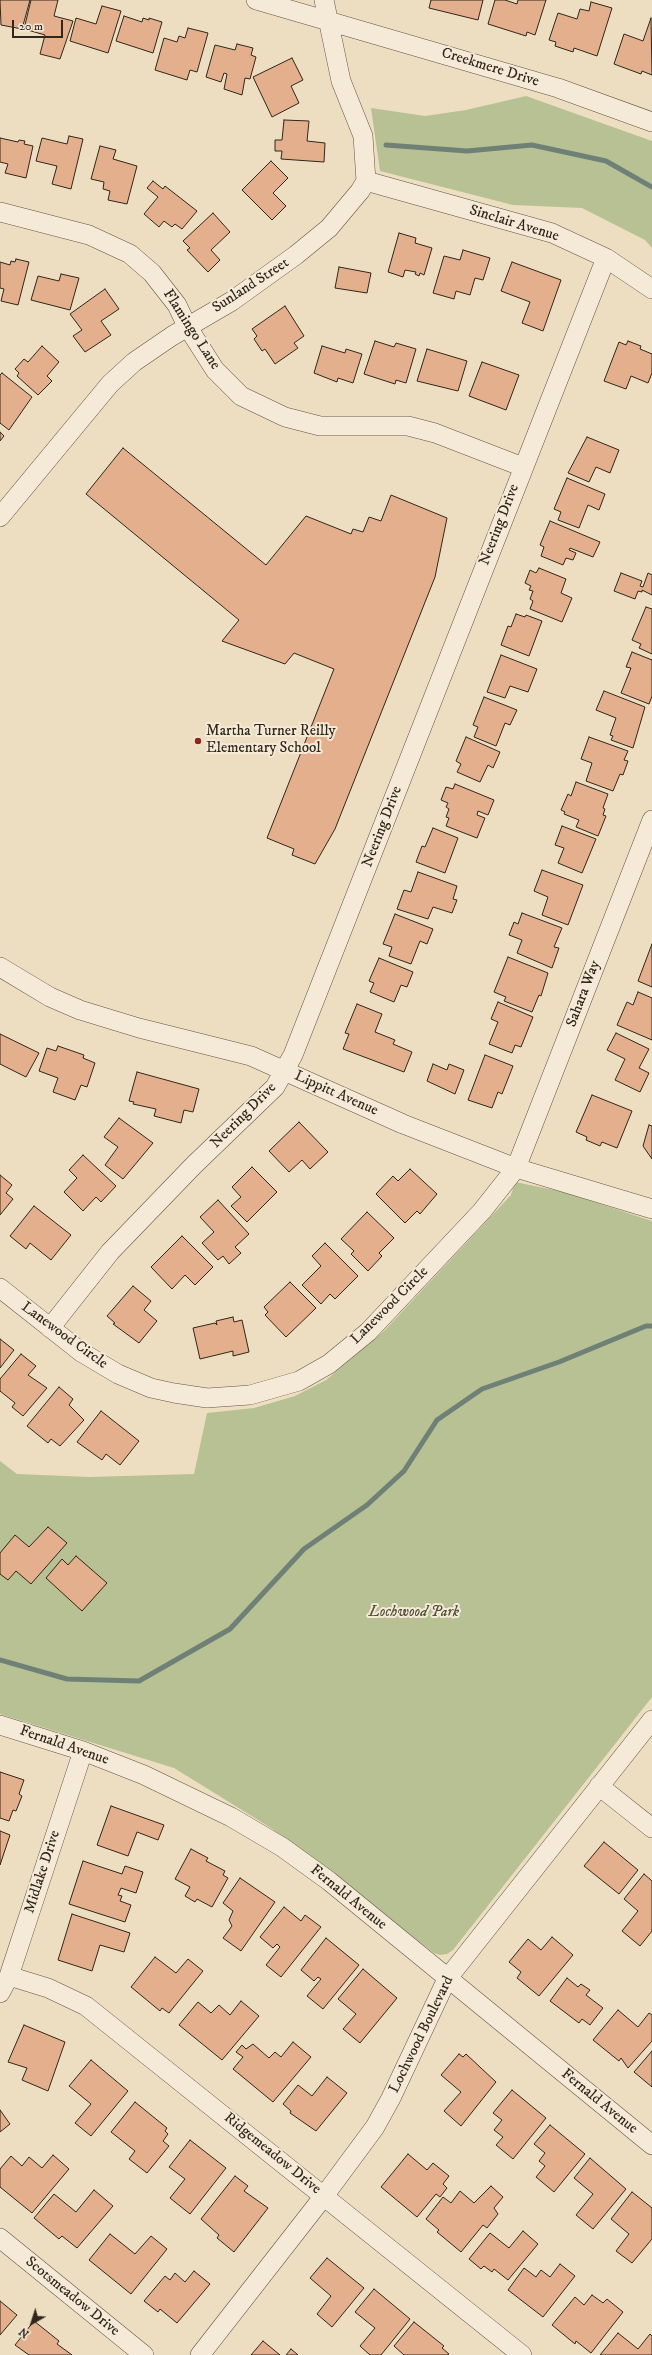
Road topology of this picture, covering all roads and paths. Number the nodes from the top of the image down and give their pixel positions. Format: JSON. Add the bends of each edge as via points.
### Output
{"nodes":[{"id":1,"x":256,"y":0,"type":"edge"},
{"id":2,"x":324,"y":0,"type":"edge"},
{"id":3,"x":327,"y":19,"type":"junction"},
{"id":4,"x":652,"y":122,"type":"edge"},
{"id":5,"x":366,"y":181,"type":"junction"},
{"id":6,"x":0,"y":212,"type":"edge"},
{"id":7,"x":606,"y":258,"type":"junction"},
{"id":8,"x":652,"y":289,"type":"edge"},
{"id":9,"x":187,"y":326,"type":"junction"},
{"id":10,"x":523,"y":467,"type":"junction"},
{"id":11,"x":0,"y":517,"type":"edge"},
{"id":12,"x":652,"y":820,"type":"edge"},
{"id":13,"x":0,"y":967,"type":"edge"},
{"id":14,"x":285,"y":1071,"type":"junction"},
{"id":15,"x":516,"y":1168,"type":"junction"},
{"id":16,"x":652,"y":1209,"type":"edge"},
{"id":17,"x":0,"y":1288,"type":"edge"},
{"id":18,"x":50,"y":1328,"type":"junction"},
{"id":19,"x":652,"y":1720,"type":"edge"},
{"id":20,"x":0,"y":1725,"type":"edge"},
{"id":21,"x":83,"y":1751,"type":"junction"},
{"id":22,"x":599,"y":1786,"type":"junction"},
{"id":23,"x":652,"y":1828,"type":"edge"},
{"id":24,"x":9,"y":1976,"type":"junction"},
{"id":25,"x":447,"y":1979,"type":"junction"},
{"id":26,"x":0,"y":1993,"type":"edge"},
{"id":27,"x":652,"y":2145,"type":"edge"},
{"id":28,"x":324,"y":2196,"type":"junction"},
{"id":29,"x":0,"y":2238,"type":"edge"},
{"id":30,"x":144,"y":2355,"type":"edge"},
{"id":31,"x":200,"y":2355,"type":"edge"},
{"id":32,"x":522,"y":2355,"type":"edge"}],
"edges":[{"from":1,"to":3,"type":"street"},
{"from":2,"to":3,"type":"street"},
{"from":3,"to":4,"type":"street","name":"Creekmere Drive","via":[[558,88]]},
{"from":3,"to":5,"type":"street","via":[[341,81],[363,136]]},
{"from":5,"to":7,"type":"street","name":"Sinclair Avenue","via":[[552,233]]},
{"from":5,"to":9,"type":"street","name":"Sunland Street","via":[[354,200],[329,228],[296,255],[232,301]]},
{"from":6,"to":9,"type":"street","name":"Flamingo Lane","via":[[89,235],[130,254],[152,273],[177,305]]},
{"from":7,"to":8,"type":"street","name":"Sinclair Avenue"},
{"from":7,"to":10,"type":"street","name":"Neering Drive"},
{"from":9,"to":10,"type":"street","name":"Flamingo Lane","via":[[215,370],[241,396],[284,417],[320,426],[408,426],[436,433]]},
{"from":9,"to":11,"type":"street","name":"Sunland Street","via":[[134,362],[110,384]]},
{"from":10,"to":14,"type":"street","name":"Neering Drive","via":[[299,1041]]},
{"from":12,"to":15,"type":"street","name":"Sahara Way"},
{"from":13,"to":14,"type":"street","name":"Lippitt Avenue","via":[[80,1010],[139,1028],[251,1056]]},
{"from":14,"to":15,"type":"street","name":"Lippitt Avenue","via":[[404,1124]]},
{"from":14,"to":18,"type":"street","name":"Neering Drive","via":[[275,1087],[194,1165],[110,1252]]},
{"from":15,"to":16,"type":"street","name":"Lippitt Avenue"},
{"from":15,"to":18,"type":"street","name":"Lanewood Circle","via":[[482,1211],[368,1332],[329,1364],[299,1381],[250,1395],[207,1398],[174,1394],[151,1388],[118,1374],[81,1352]]},
{"from":17,"to":18,"type":"street","name":"Lanewood Circle"},
{"from":19,"to":22,"type":"street","name":"Lochwood Boulevard"},
{"from":20,"to":21,"type":"street","name":"Fernald Avenue"},
{"from":21,"to":24,"type":"street","name":"Midlake Drive"},
{"from":21,"to":25,"type":"street","name":"Fernald Avenue","via":[[190,1796],[282,1847],[329,1881]]},
{"from":22,"to":23,"type":"street"},
{"from":22,"to":25,"type":"street","name":"Lochwood Boulevard"},
{"from":24,"to":26,"type":"street","name":"Midlake Drive"},
{"from":24,"to":28,"type":"street","name":"Ridgemeadow Drive","via":[[48,1988],[86,2006]]},
{"from":25,"to":27,"type":"street","name":"Fernald Avenue"},
{"from":25,"to":28,"type":"street","name":"Lochwood Boulevard","via":[[375,2127]]},
{"from":28,"to":31,"type":"street","name":"Lochwood Boulevard"},
{"from":28,"to":32,"type":"street","name":"Ridgemeadow Drive"},
{"from":29,"to":30,"type":"street","name":"Scotsmeadow Drive"}]}
